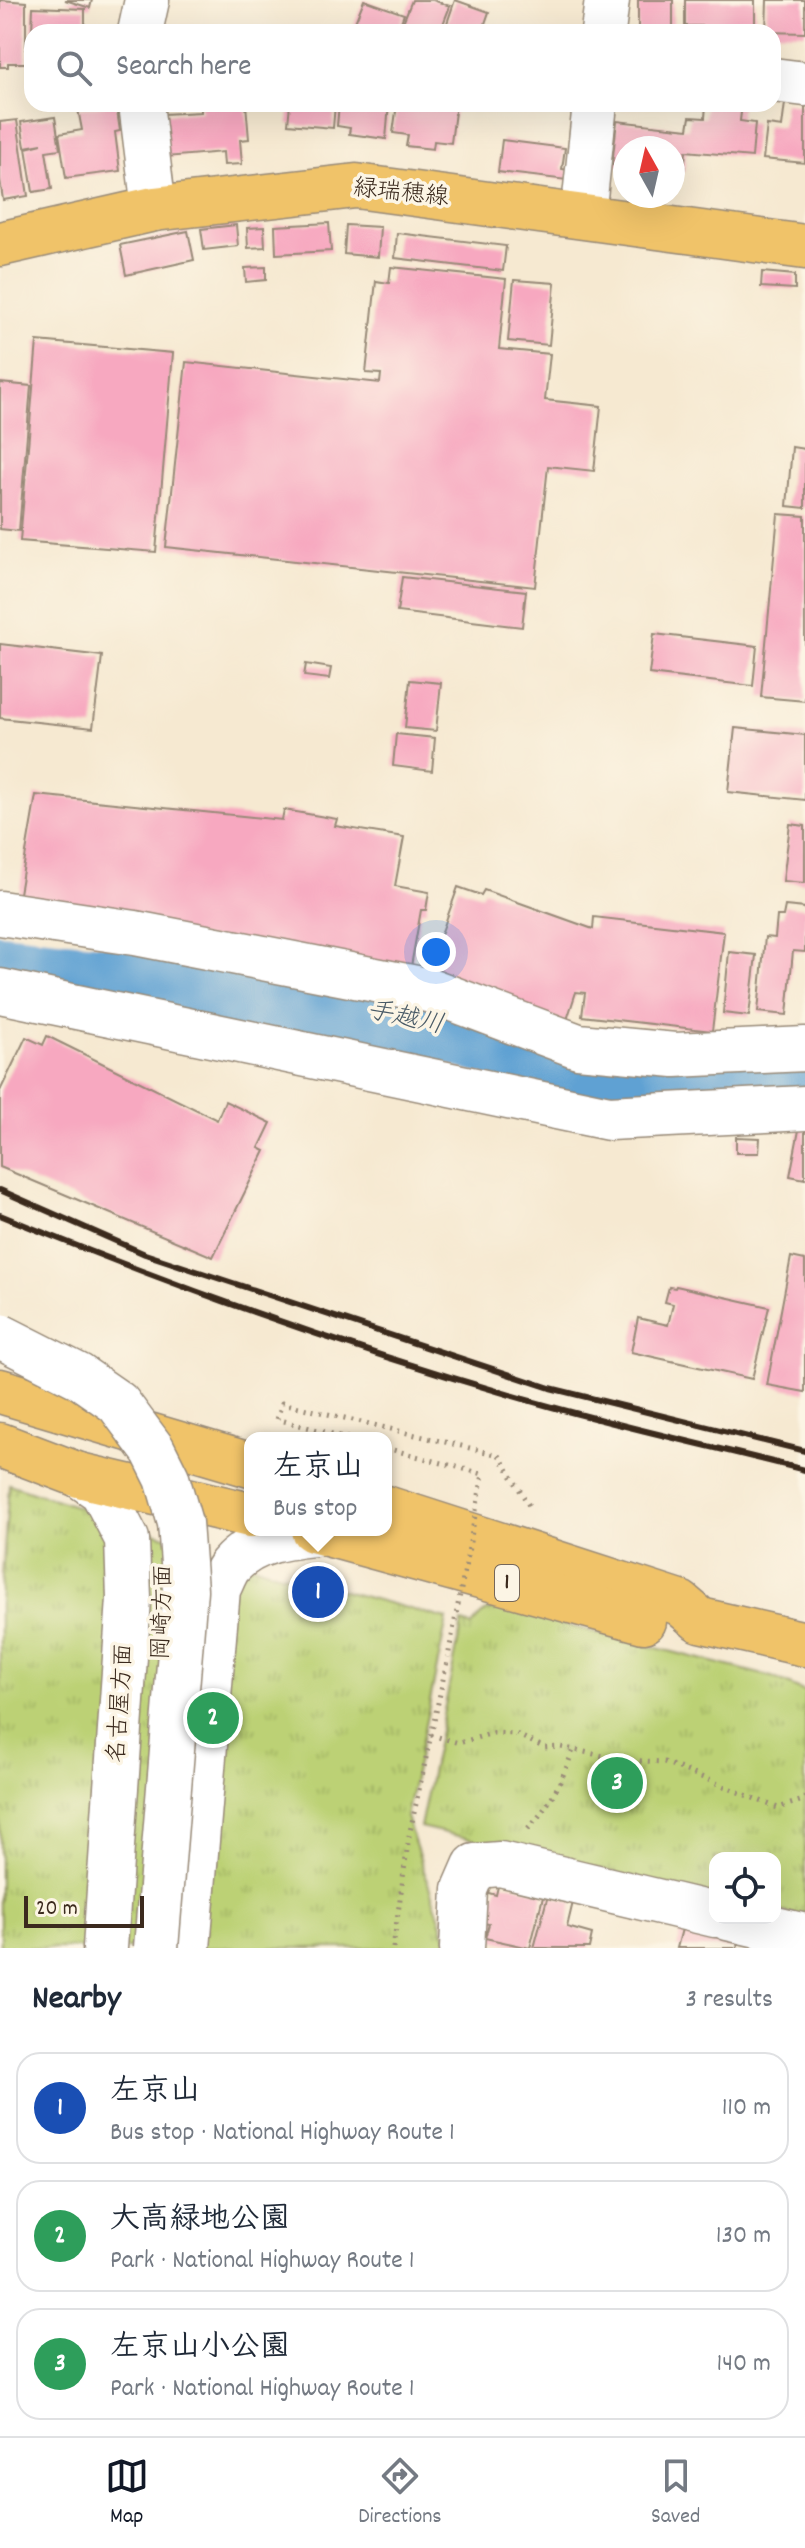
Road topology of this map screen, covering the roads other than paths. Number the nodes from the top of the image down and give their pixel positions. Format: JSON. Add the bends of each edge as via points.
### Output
{"nodes":[{"id":1,"x":147,"y":0,"type":"edge"},
{"id":2,"x":607,"y":0,"type":"edge"},
{"id":3,"x":142,"y":24,"type":"edge"},
{"id":4,"x":604,"y":24,"type":"edge"},
{"id":5,"x":781,"y":81,"type":"edge"},
{"id":6,"x":805,"y":84,"type":"edge"},
{"id":7,"x":142,"y":112,"type":"edge"},
{"id":8,"x":594,"y":112,"type":"edge"},
{"id":9,"x":154,"y":209,"type":"junction"},
{"id":10,"x":583,"y":216,"type":"junction"},
{"id":11,"x":0,"y":244,"type":"edge"},
{"id":12,"x":805,"y":247,"type":"edge"},
{"id":13,"x":0,"y":913,"type":"edge"},
{"id":14,"x":0,"y":991,"type":"edge"},
{"id":15,"x":805,"y":1049,"type":"edge"},
{"id":16,"x":805,"y":1108,"type":"edge"},
{"id":17,"x":0,"y":1336,"type":"edge"},
{"id":18,"x":0,"y":1354,"type":"edge"},
{"id":19,"x":0,"y":1391,"type":"edge"},
{"id":20,"x":0,"y":1445,"type":"edge"},
{"id":21,"x":244,"y":1463,"type":"edge"},
{"id":22,"x":79,"y":1475,"type":"junction"},
{"id":23,"x":392,"y":1510,"type":"edge"},
{"id":24,"x":244,"y":1514,"type":"edge"},
{"id":25,"x":289,"y":1536,"type":"edge"},
{"id":26,"x":336,"y":1536,"type":"edge"},
{"id":27,"x":700,"y":1620,"type":"junction"},
{"id":28,"x":805,"y":1644,"type":"edge"},
{"id":29,"x":709,"y":1914,"type":"edge"},
{"id":30,"x":754,"y":1924,"type":"edge"},
{"id":31,"x":805,"y":1936,"type":"edge"},
{"id":32,"x":105,"y":1948,"type":"edge"},
{"id":33,"x":140,"y":1948,"type":"edge"},
{"id":34,"x":156,"y":1948,"type":"edge"},
{"id":35,"x":188,"y":1948,"type":"edge"},
{"id":36,"x":462,"y":1948,"type":"edge"}],
"edges":[{"from":1,"to":3,"type":"street"},
{"from":2,"to":4,"type":"street"},
{"from":5,"to":6,"type":"street"},
{"from":7,"to":9,"type":"street"},
{"from":8,"to":10,"type":"street"},
{"from":9,"to":10,"type":"main road","name":"緑瑞穂線","via":[[356,186]]},
{"from":9,"to":11,"type":"main road","name":"緑瑞穂線"},
{"from":10,"to":12,"type":"main road","name":"緑瑞穂線"},
{"from":13,"to":15,"type":"street","via":[[135,933],[432,991],[578,1046],[675,1055]]},
{"from":14,"to":16,"type":"street","via":[[609,1118]]},
{"from":17,"to":34,"type":"street","bridge":true,"via":[[79,1376],[118,1403],[153,1450],[180,1523],[185,1590]]},
{"from":18,"to":33,"type":"street","name":"岡崎方面","via":[[28,1365],[97,1408],[142,1460],[163,1525],[169,1586]]},
{"from":19,"to":21,"type":"main road"},
{"from":20,"to":22,"type":"main road"},
{"from":22,"to":24,"type":"main road"},
{"from":22,"to":32,"type":"street","name":"名古屋方面","via":[[102,1491],[127,1539],[129,1599]]},
{"from":23,"to":27,"type":"main road","number":"1","via":[[680,1603]]},
{"from":25,"to":35,"type":"street","via":[[230,1566],[218,1589]]},
{"from":26,"to":27,"type":"main road","number":"1","via":[[674,1629]]},
{"from":27,"to":28,"type":"main road","number":"1"},
{"from":29,"to":36,"type":"street","via":[[500,1864],[475,1866],[465,1889]]},
{"from":30,"to":31,"type":"street"}]}
